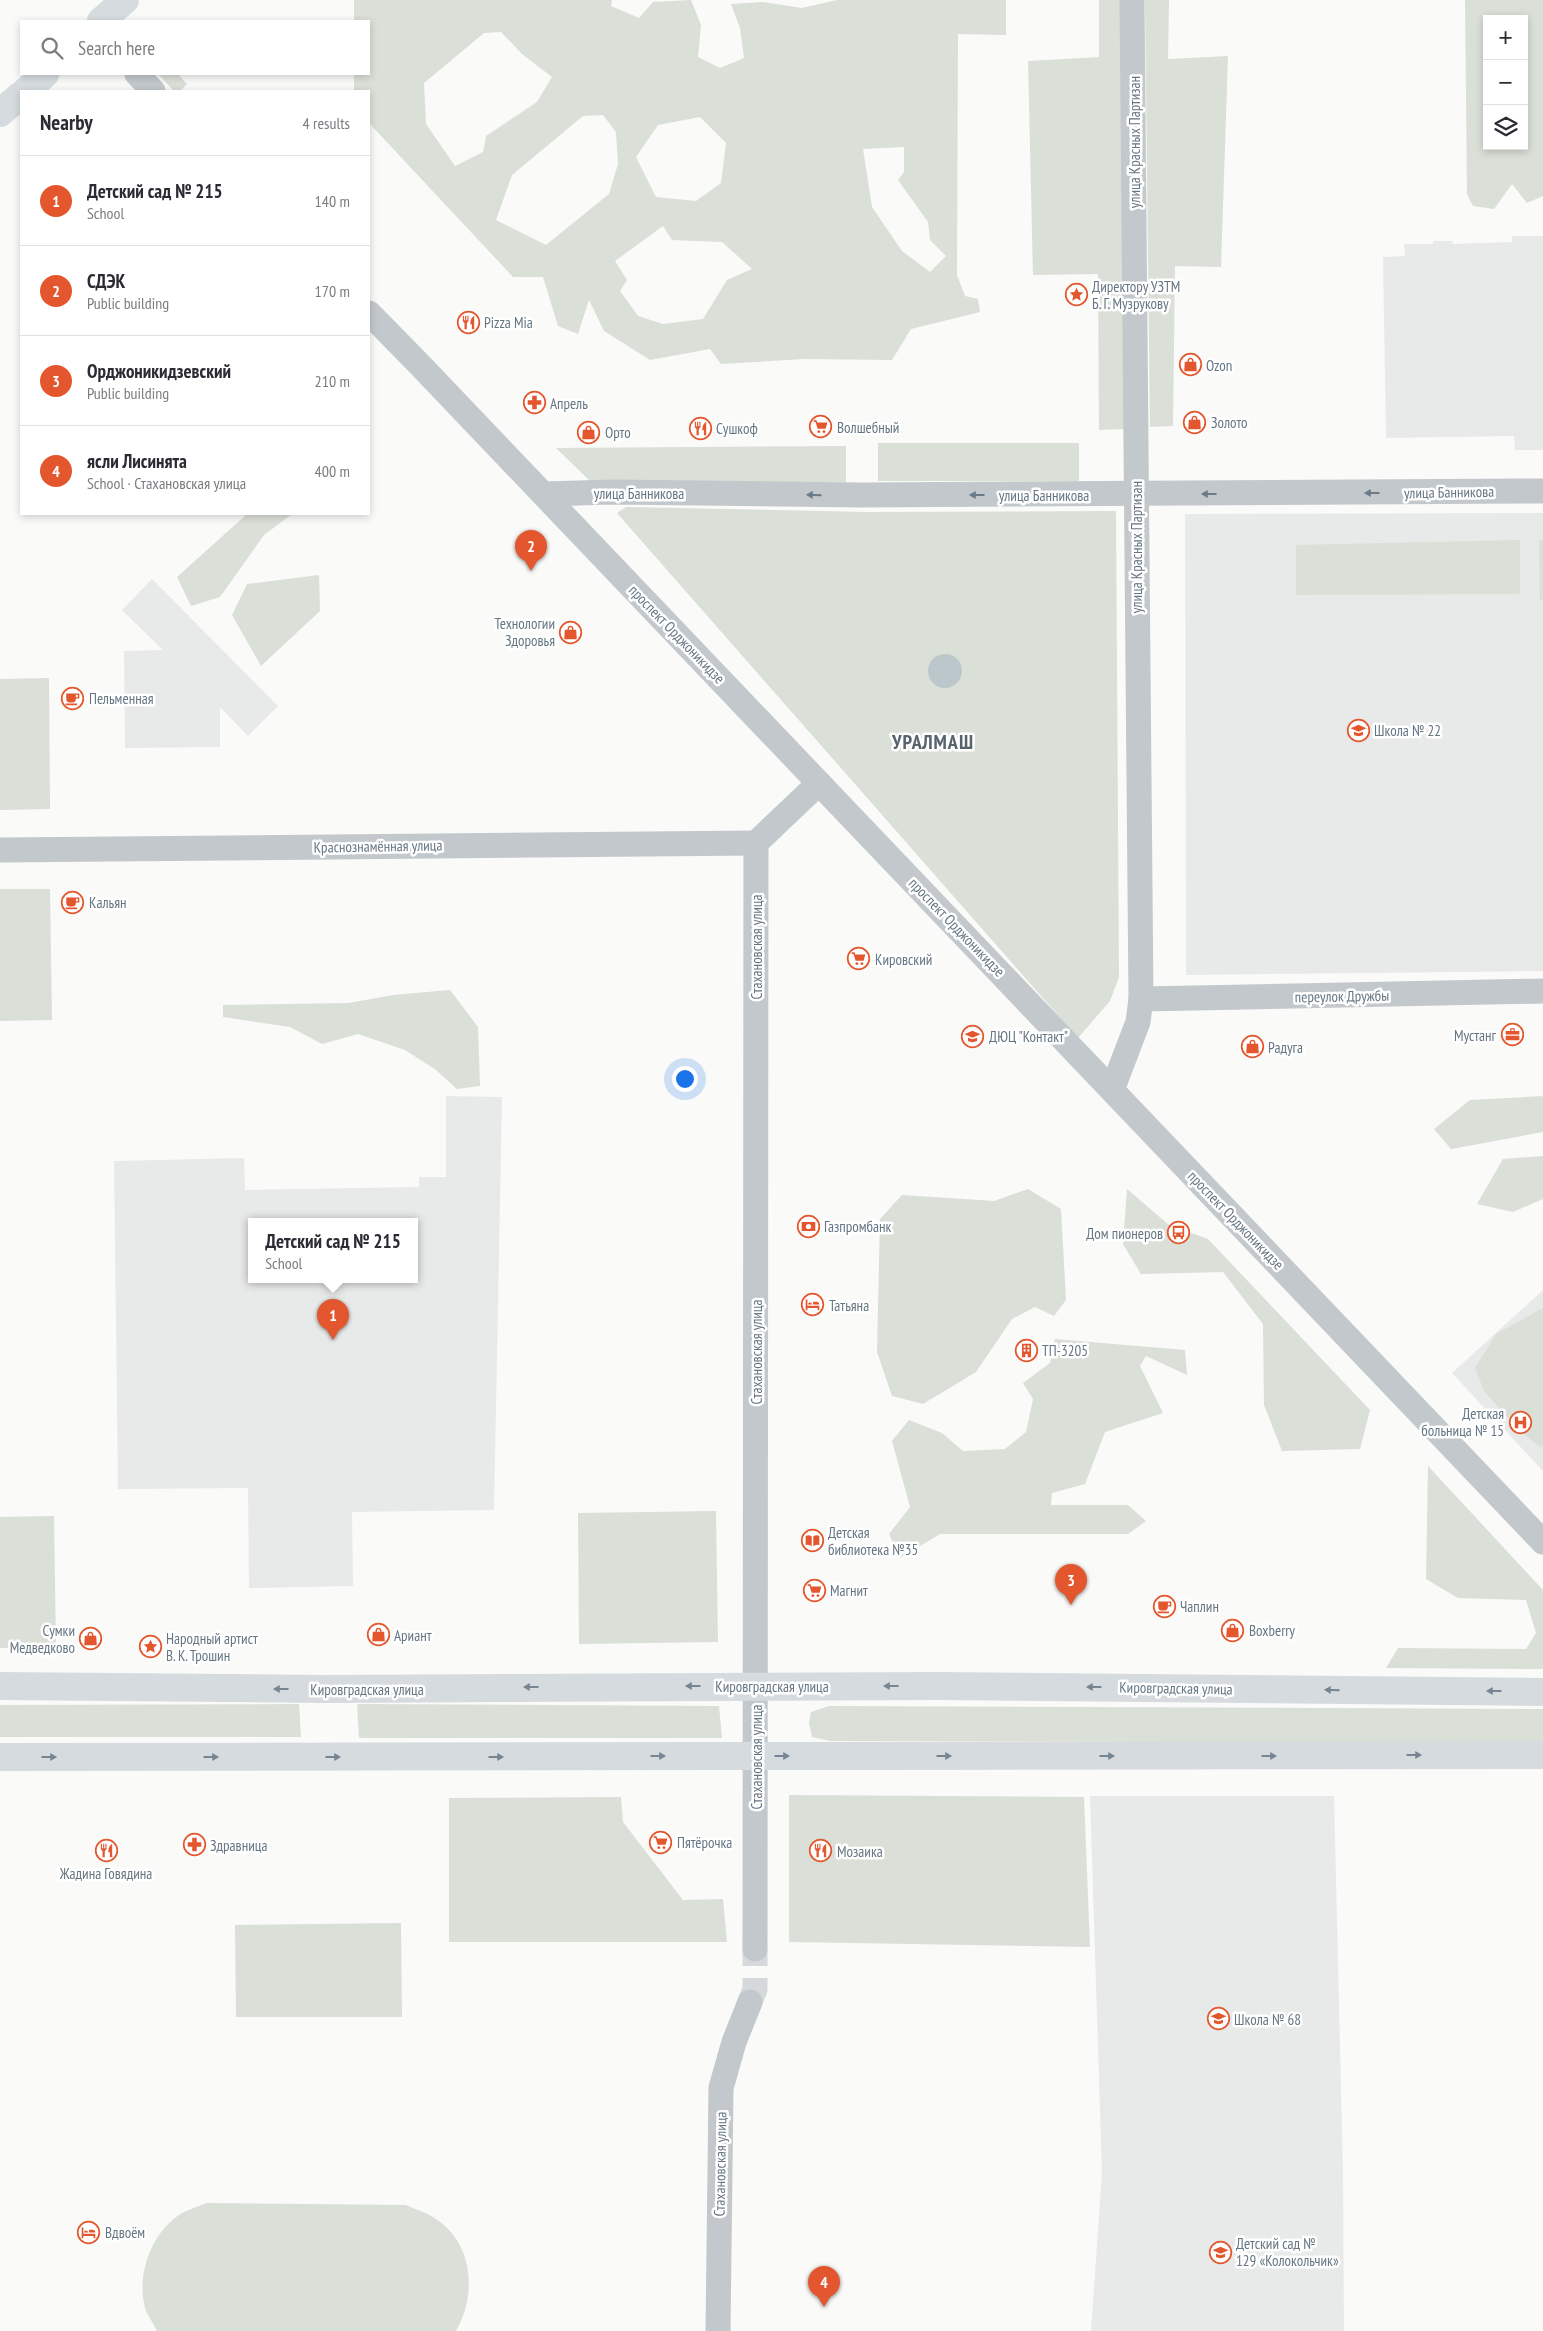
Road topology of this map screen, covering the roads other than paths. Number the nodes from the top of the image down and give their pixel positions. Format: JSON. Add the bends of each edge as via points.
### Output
{"nodes":[{"id":1,"x":125,"y":0,"type":"edge"},
{"id":2,"x":1132,"y":0,"type":"edge"},
{"id":3,"x":103,"y":20,"type":"edge"},
{"id":4,"x":44,"y":75,"type":"edge"},
{"id":5,"x":138,"y":75,"type":"edge"},
{"id":6,"x":27,"y":90,"type":"edge"},
{"id":7,"x":152,"y":90,"type":"edge"},
{"id":8,"x":20,"y":97,"type":"edge"},
{"id":9,"x":0,"y":112,"type":"edge"},
{"id":10,"x":370,"y":314,"type":"edge"},
{"id":11,"x":1543,"y":491,"type":"edge"},
{"id":12,"x":544,"y":494,"type":"junction"},
{"id":13,"x":1136,"y":494,"type":"junction"},
{"id":14,"x":819,"y":783,"type":"junction"},
{"id":15,"x":756,"y":843,"type":"junction"},
{"id":16,"x":0,"y":850,"type":"edge"},
{"id":17,"x":1543,"y":991,"type":"edge"},
{"id":18,"x":1140,"y":999,"type":"junction"},
{"id":19,"x":1112,"y":1090,"type":"junction"},
{"id":20,"x":1543,"y":1542,"type":"edge"},
{"id":21,"x":0,"y":1686,"type":"edge"},
{"id":22,"x":756,"y":1686,"type":"junction"},
{"id":23,"x":1543,"y":1692,"type":"edge"},
{"id":24,"x":1543,"y":1755,"type":"edge"},
{"id":25,"x":755,"y":1756,"type":"junction"},
{"id":26,"x":0,"y":1757,"type":"edge"},
{"id":27,"x":755,"y":1949,"type":"tunnel mouth"},
{"id":28,"x":750,"y":2002,"type":"tunnel mouth"},
{"id":29,"x":718,"y":2331,"type":"edge"}],
"edges":[{"from":1,"to":3,"type":"main road"},
{"from":2,"to":13,"type":"street","name":"улица Красных Партизан"},
{"from":4,"to":6,"type":"main road"},
{"from":5,"to":7,"type":"street"},
{"from":8,"to":9,"type":"main road"},
{"from":10,"to":12,"type":"street","name":"проспект Орджоникидзе"},
{"from":11,"to":13,"type":"street","name":"улица Банникова","one_way":true},
{"from":13,"to":12,"type":"street","name":"улица Банникова","one_way":true},
{"from":12,"to":14,"type":"street","name":"проспект Орджоникидзе"},
{"from":13,"to":18,"type":"street","name":"улица Красных Партизан"},
{"from":14,"to":15,"type":"street"},
{"from":14,"to":19,"type":"street","name":"проспект Орджоникидзе"},
{"from":15,"to":16,"type":"street","name":"Краснознамённая улица"},
{"from":15,"to":22,"type":"street","name":"Стахановская улица"},
{"from":17,"to":18,"type":"street","name":"переулок Дружбы"},
{"from":18,"to":19,"type":"street","name":"улица Красных Партизан","via":[[1138,1022]]},
{"from":19,"to":20,"type":"street","name":"проспект Орджоникидзе"},
{"from":22,"to":21,"type":"main road","name":"Кировградская улица","one_way":true,"via":[[324,1689]]},
{"from":23,"to":22,"type":"main road","name":"Кировградская улица","one_way":true},
{"from":22,"to":25,"type":"street","name":"Стахановская улица"},
{"from":25,"to":24,"type":"main road","one_way":true},
{"from":26,"to":25,"type":"main road","one_way":true},
{"from":25,"to":27,"type":"street","name":"Стахановская улица"},
{"from":28,"to":29,"type":"street","name":"Стахановская улица","via":[[721,2088]]}]}
